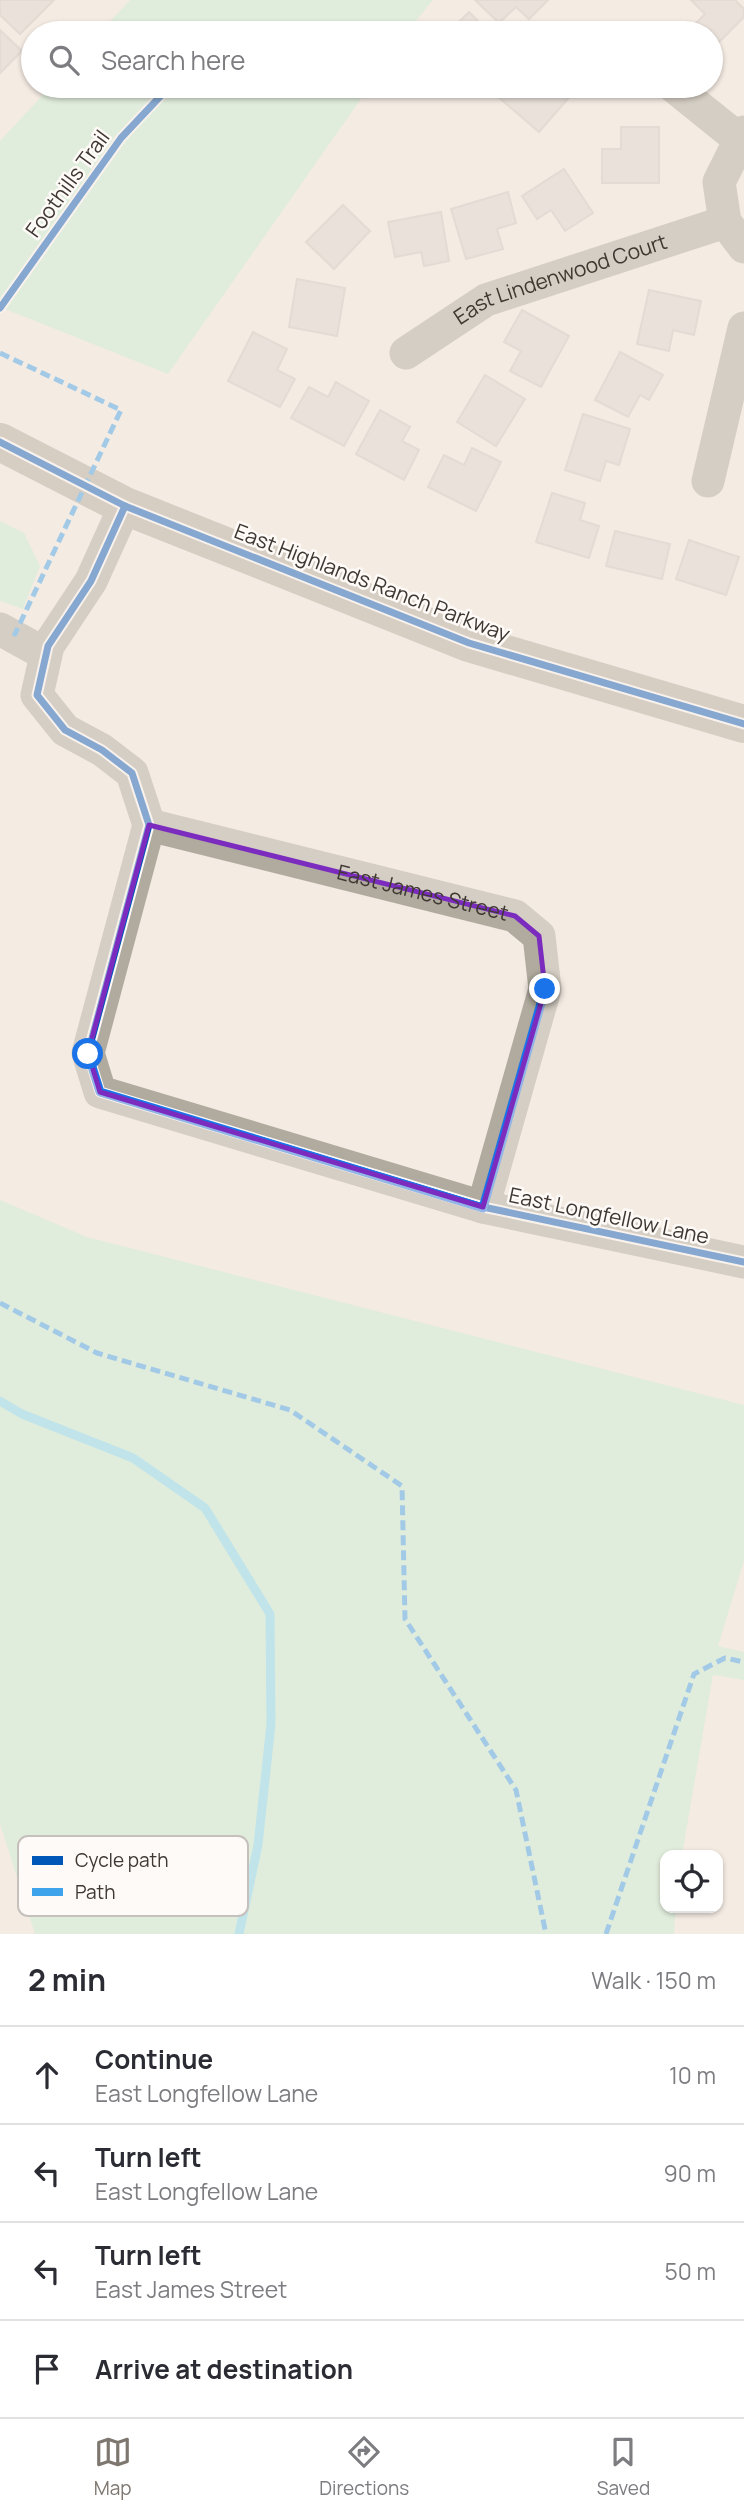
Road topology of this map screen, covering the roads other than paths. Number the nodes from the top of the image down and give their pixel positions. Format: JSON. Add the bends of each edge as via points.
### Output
{"nodes":[{"id":1,"x":690,"y":98,"type":"edge"},
{"id":2,"x":742,"y":136,"type":"edge"},
{"id":3,"x":734,"y":235,"type":"edge"},
{"id":4,"x":744,"y":328,"type":"edge"},
{"id":5,"x":406,"y":353,"type":"dead end"},
{"id":6,"x":0,"y":442,"type":"edge"},
{"id":7,"x":708,"y":481,"type":"dead end"},
{"id":8,"x":125,"y":506,"type":"junction"},
{"id":9,"x":0,"y":629,"type":"edge"},
{"id":10,"x":46,"y":654,"type":"junction"},
{"id":11,"x":744,"y":724,"type":"edge"},
{"id":12,"x":149,"y":825,"type":"junction"},
{"id":13,"x":483,"y":1208,"type":"junction"},
{"id":14,"x":744,"y":1262,"type":"edge"}],
"edges":[{"from":1,"to":2,"type":"street"},
{"from":2,"to":3,"type":"street","via":[[719,182]]},
{"from":3,"to":5,"type":"street","name":"East Lindenwood Court","via":[[486,300]]},
{"from":4,"to":7,"type":"street"},
{"from":6,"to":8,"type":"main road","name":"East Highlands Ranch Parkway"},
{"from":8,"to":10,"type":"street","via":[[91,581]]},
{"from":8,"to":11,"type":"main road","name":"East Highlands Ranch Parkway","via":[[469,643]]},
{"from":9,"to":10,"type":"street"},
{"from":10,"to":12,"type":"street","via":[[37,695],[65,730],[103,750],[132,773]]},
{"from":12,"to":13,"type":"street","name":"East Longfellow Lane","via":[[88,1054],[100,1092]]},
{"from":12,"to":13,"type":"street","name":"East James Street","via":[[515,916],[539,936],[545,989]]},
{"from":13,"to":14,"type":"street","name":"East Longfellow Lane"}]}
